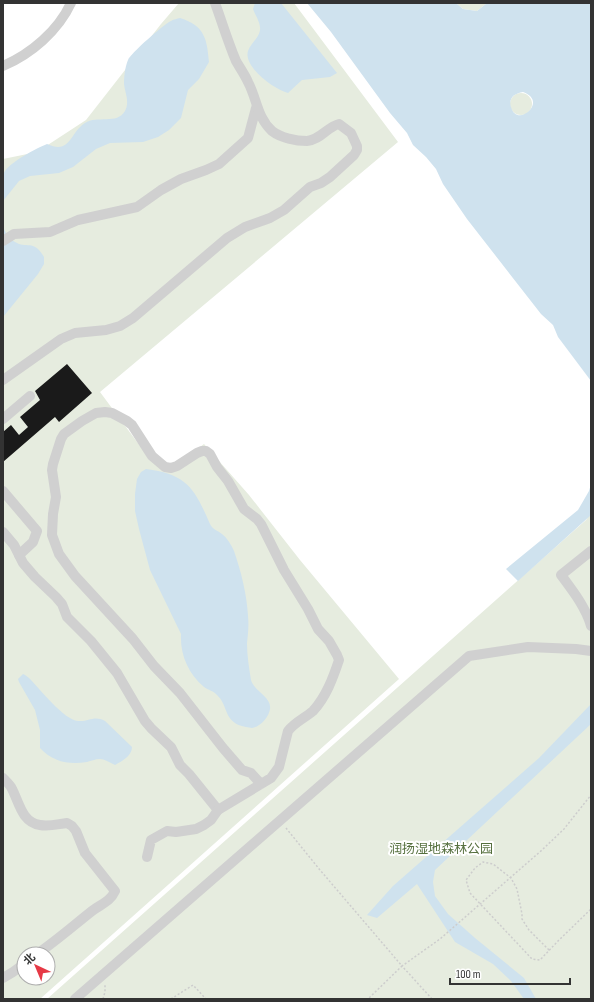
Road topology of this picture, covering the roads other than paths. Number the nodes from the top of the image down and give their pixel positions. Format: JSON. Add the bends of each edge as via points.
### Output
{"nodes":[{"id":1,"x":71,"y":3,"type":"edge"},
{"id":2,"x":215,"y":3,"type":"edge"},
{"id":3,"x":3,"y":66,"type":"edge"},
{"id":4,"x":256,"y":108,"type":"junction"},
{"id":5,"x":7,"y":238,"type":"edge"},
{"id":6,"x":3,"y":380,"type":"edge"},
{"id":7,"x":30,"y":396,"type":"dead end"},
{"id":8,"x":3,"y":419,"type":"edge"},
{"id":9,"x":3,"y":491,"type":"edge"},
{"id":10,"x":52,"y":529,"type":"junction"},
{"id":11,"x":37,"y":531,"type":"junction"},
{"id":12,"x":3,"y":532,"type":"edge"},
{"id":13,"x":591,"y":551,"type":"edge"},
{"id":14,"x":19,"y":555,"type":"junction"},
{"id":15,"x":591,"y":626,"type":"edge"},
{"id":16,"x":591,"y":651,"type":"edge"},
{"id":17,"x":3,"y":778,"type":"edge"},
{"id":18,"x":261,"y":784,"type":"junction"},
{"id":19,"x":218,"y":810,"type":"junction"},
{"id":20,"x":147,"y":857,"type":"dead end"},
{"id":21,"x":48,"y":946,"type":"edge"},
{"id":22,"x":16,"y":970,"type":"edge"},
{"id":23,"x":3,"y":978,"type":"edge"},
{"id":24,"x":75,"y":999,"type":"edge"}],
"edges":[{"from":1,"to":3,"type":"street","via":[[66,15],[40,44]]},
{"from":2,"to":4,"type":"street"},
{"from":4,"to":5,"type":"street","via":[[248,138],[219,164],[181,179],[143,203],[123,210],[78,220],[50,232],[30,232]]},
{"from":4,"to":6,"type":"street","via":[[273,131],[291,139],[308,141],[339,124],[350,133],[357,150],[330,177],[310,187],[284,210],[270,218],[245,226],[227,238],[133,318],[120,326],[61,339]]},
{"from":7,"to":8,"type":"street"},
{"from":9,"to":11,"type":"street"},
{"from":10,"to":11,"type":"street"},
{"from":10,"to":18,"type":"street","via":[[59,554],[75,576],[180,693],[242,770],[251,773]]},
{"from":10,"to":18,"type":"street","via":[[56,497],[53,464],[61,440],[71,428],[96,413],[112,413],[127,421],[152,456],[165,467],[177,466],[202,451],[210,454],[244,509],[261,524],[284,570],[318,629],[329,641],[338,660],[322,700],[288,731],[279,767],[271,778]]},
{"from":11,"to":14,"type":"street","via":[[33,542]]},
{"from":12,"to":14,"type":"street"},
{"from":13,"to":15,"type":"street","via":[[561,575],[588,616]]},
{"from":14,"to":19,"type":"street","via":[[35,577],[62,604],[67,617],[117,673],[148,724],[171,747],[180,765]]},
{"from":16,"to":24,"type":"street","via":[[528,648],[469,656]]},
{"from":17,"to":21,"type":"street","via":[[26,818],[34,824],[67,823],[72,826],[85,853],[115,891],[107,902]]},
{"from":18,"to":19,"type":"street"},
{"from":19,"to":20,"type":"street","via":[[211,820],[196,829],[176,832],[167,830],[159,834],[151,840]]},
{"from":22,"to":23,"type":"street"}]}
